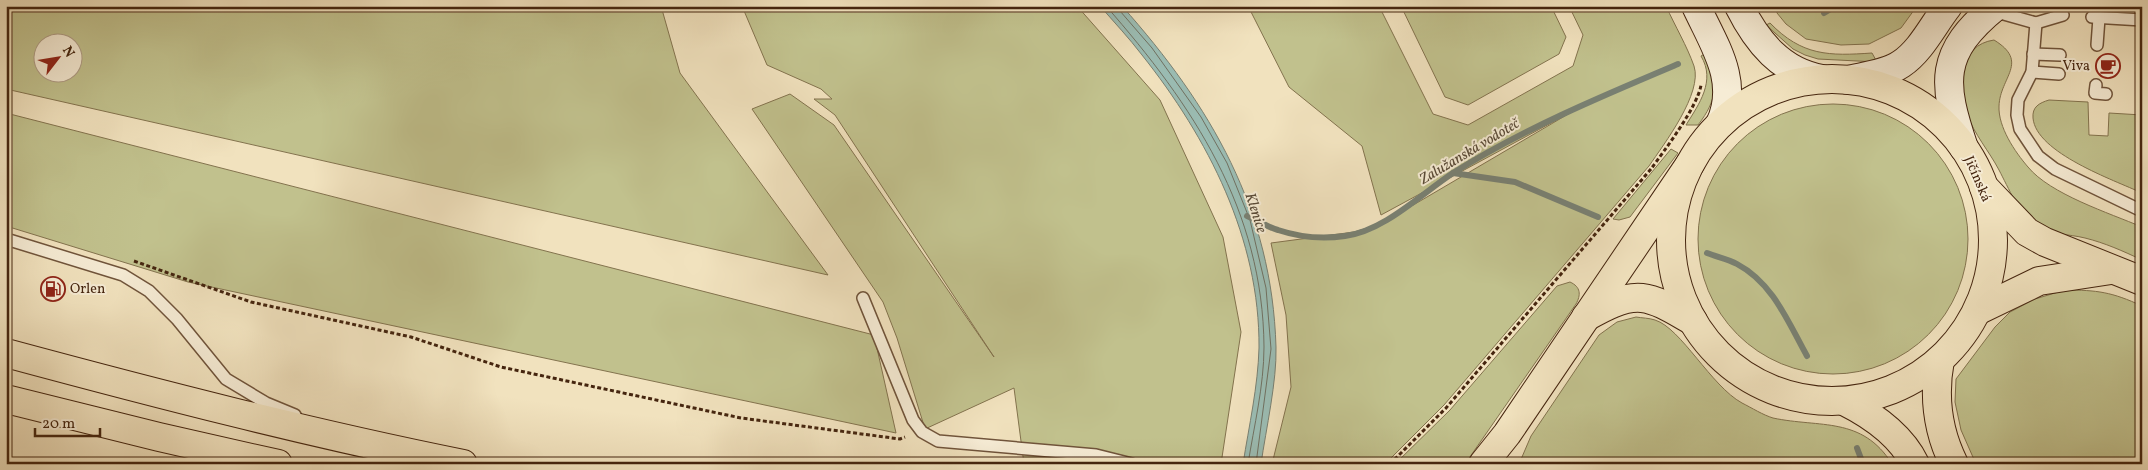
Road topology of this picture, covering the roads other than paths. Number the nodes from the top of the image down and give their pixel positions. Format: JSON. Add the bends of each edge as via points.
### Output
{"nodes":[{"id":1,"x":1696,"y":6,"type":"edge"},
{"id":2,"x":1739,"y":6,"type":"edge"},
{"id":3,"x":1948,"y":6,"type":"edge"},
{"id":4,"x":1994,"y":8,"type":"edge"},
{"id":5,"x":2063,"y":15,"type":"dead end"},
{"id":6,"x":2142,"y":20,"type":"edge"},
{"id":7,"x":2036,"y":23,"type":"junction"},
{"id":8,"x":2097,"y":45,"type":"dead end"},
{"id":9,"x":2033,"y":54,"type":"junction"},
{"id":10,"x":2060,"y":55,"type":"dead end"},
{"id":11,"x":2032,"y":72,"type":"junction"},
{"id":12,"x":2059,"y":74,"type":"dead end"},
{"id":13,"x":1835,"y":79,"type":"junction"},
{"id":14,"x":2096,"y":85,"type":"dead end"},
{"id":15,"x":2106,"y":94,"type":"dead end"},
{"id":16,"x":1720,"y":124,"type":"junction"},
{"id":17,"x":1964,"y":148,"type":"junction"},
{"id":18,"x":1690,"y":164,"type":"junction"},
{"id":19,"x":1984,"y":186,"type":"junction"},
{"id":20,"x":2142,"y":211,"type":"edge"},
{"id":21,"x":6,"y":239,"type":"edge"},
{"id":22,"x":2113,"y":270,"type":"junction"},
{"id":23,"x":2142,"y":281,"type":"edge"},
{"id":24,"x":863,"y":298,"type":"dead end"},
{"id":25,"x":1977,"y":311,"type":"junction"},
{"id":26,"x":1586,"y":316,"type":"junction"},
{"id":27,"x":1693,"y":321,"type":"junction"},
{"id":28,"x":6,"y":353,"type":"edge"},
{"id":29,"x":1940,"y":360,"type":"junction"},
{"id":30,"x":6,"y":399,"type":"edge"},
{"id":31,"x":1844,"y":400,"type":"junction"},
{"id":32,"x":1507,"y":434,"type":"junction"},
{"id":33,"x":361,"y":443,"type":"junction"},
{"id":34,"x":278,"y":464,"type":"edge"},
{"id":35,"x":462,"y":464,"type":"edge"},
{"id":36,"x":1132,"y":464,"type":"edge"},
{"id":37,"x":1483,"y":464,"type":"edge"},
{"id":38,"x":1498,"y":464,"type":"edge"},
{"id":39,"x":1915,"y":464,"type":"edge"},
{"id":40,"x":1954,"y":464,"type":"edge"}],
"edges":[{"from":1,"to":16,"type":"street","name":"Jičínská","via":[[1726,75],[1727,102]]},
{"from":2,"to":13,"type":"street","name":"Jičínská","via":[[1760,40],[1780,62],[1807,76]]},
{"from":3,"to":13,"type":"street","via":[[1914,53],[1900,64],[1889,70]]},
{"from":4,"to":7,"type":"lane"},
{"from":4,"to":17,"type":"street","via":[[1961,41],[1950,71],[1948,87]]},
{"from":5,"to":7,"type":"lane"},
{"from":6,"to":8,"type":"lane","via":[[2096,17]]},
{"from":7,"to":9,"type":"lane"},
{"from":9,"to":10,"type":"lane"},
{"from":9,"to":11,"type":"lane"},
{"from":11,"to":12,"type":"lane"},
{"from":11,"to":20,"type":"lane","via":[[2018,100],[2016,115],[2020,129],[2038,156],[2055,169]]},
{"from":13,"to":16,"type":"main road","name":"Jičínská","via":[[1803,81],[1767,92]]},
{"from":13,"to":17,"type":"main road","name":"Jičínská","via":[[1876,85],[1902,95],[1947,127]]},
{"from":14,"to":15,"type":"lane","via":[[2095,93]]},
{"from":16,"to":18,"type":"main road","name":"Jičínská"},
{"from":17,"to":19,"type":"main road","name":"Jičínská"},
{"from":18,"to":26,"type":"main road"},
{"from":18,"to":27,"type":"main road","name":"Jičínská","via":[[1679,189],[1671,243],[1681,296]]},
{"from":19,"to":22,"type":"main road","via":[[2027,232]]},
{"from":19,"to":25,"type":"main road","name":"Jičínská","via":[[1993,249]]},
{"from":21,"to":33,"type":"lane","via":[[123,275],[149,292],[170,312],[226,380],[266,403]]},
{"from":22,"to":23,"type":"main road"},
{"from":22,"to":25,"type":"main road","via":[[2039,281]]},
{"from":24,"to":36,"type":"lane","via":[[913,420],[922,432],[938,441],[1096,455]]},
{"from":25,"to":29,"type":"main road","name":"Jičínská","via":[[1961,337]]},
{"from":26,"to":27,"type":"main road","via":[[1612,303],[1642,298]]},
{"from":26,"to":32,"type":"main road"},
{"from":27,"to":31,"type":"main road","name":"Jičínská","via":[[1721,356],[1757,382],[1799,398]]},
{"from":28,"to":33,"type":"main road","via":[[190,403]]},
{"from":29,"to":31,"type":"main road","name":"Jičínská","via":[[1892,389],[1865,398]]},
{"from":29,"to":40,"type":"main road","via":[[1936,379],[1938,417]]},
{"from":30,"to":34,"type":"main road"},
{"from":31,"to":39,"type":"main road","via":[[1890,431]]},
{"from":32,"to":37,"type":"main road"},
{"from":32,"to":38,"type":"main road"},
{"from":33,"to":35,"type":"main road"}]}
